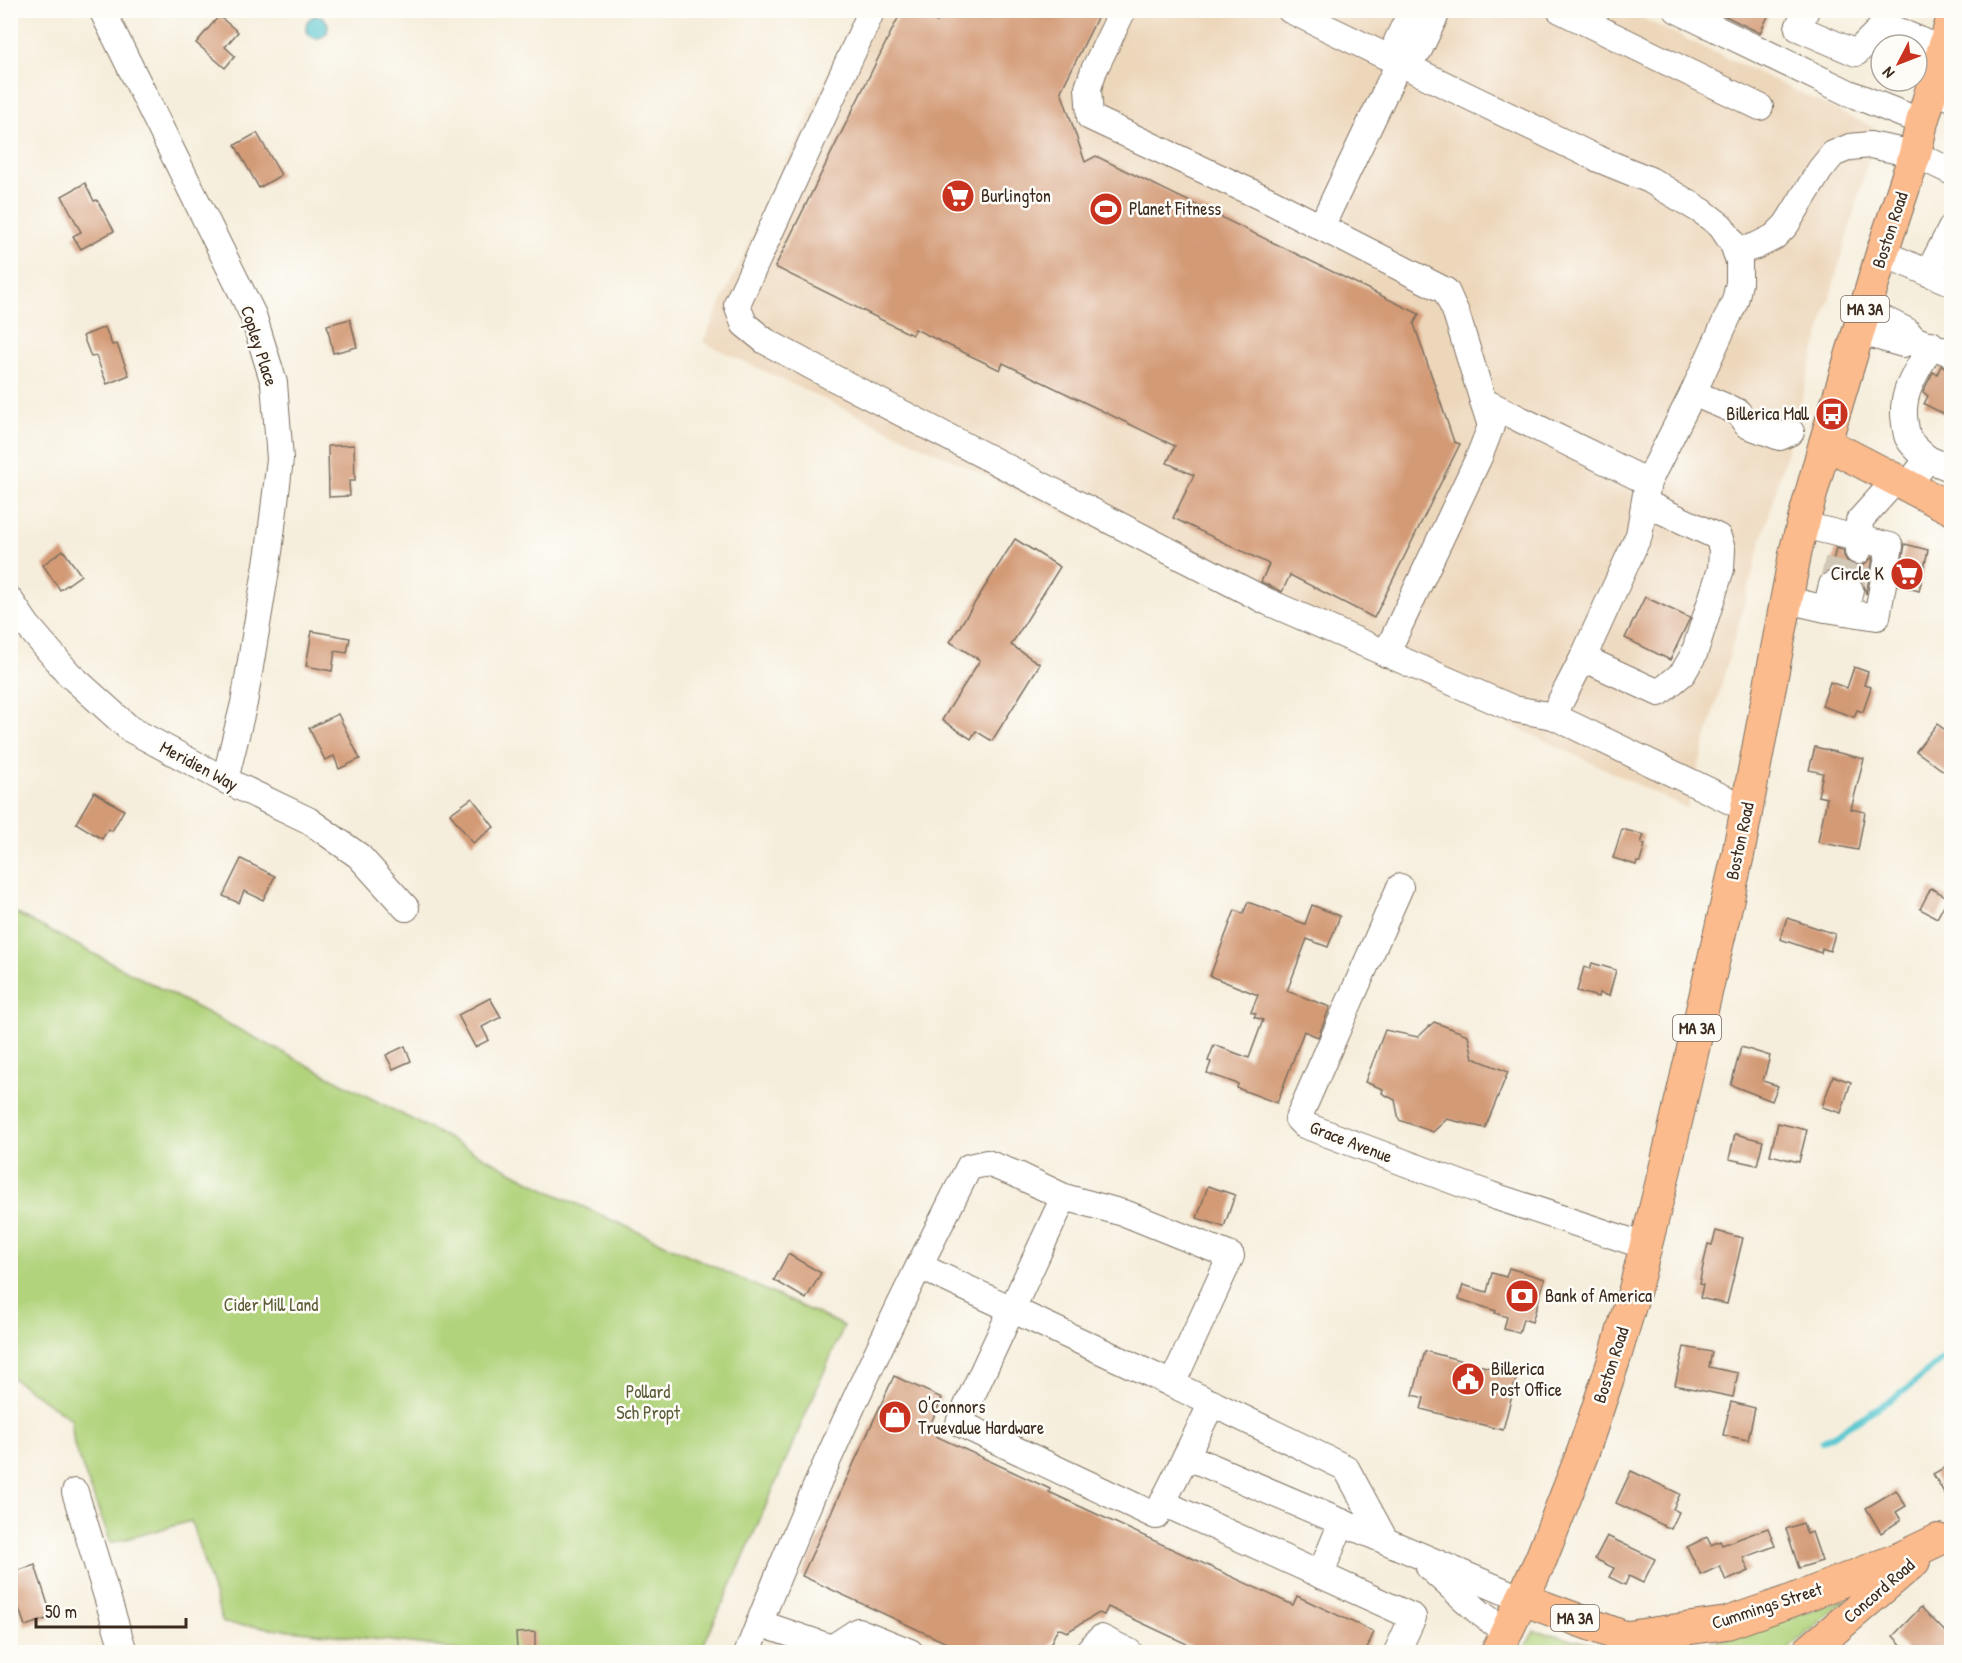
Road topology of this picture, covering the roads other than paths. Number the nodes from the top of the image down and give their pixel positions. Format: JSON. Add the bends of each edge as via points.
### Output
{"nodes":[{"id":1,"x":102,"y":10,"type":"edge"},
{"id":2,"x":872,"y":10,"type":"edge"},
{"id":3,"x":1124,"y":10,"type":"edge"},
{"id":4,"x":1290,"y":10,"type":"edge"},
{"id":5,"x":1560,"y":10,"type":"edge"},
{"id":6,"x":1677,"y":10,"type":"edge"},
{"id":7,"x":1806,"y":10,"type":"edge"},
{"id":8,"x":1420,"y":13,"type":"edge"},
{"id":9,"x":1887,"y":18,"type":"edge"},
{"id":10,"x":1952,"y":20,"type":"edge"},
{"id":11,"x":1947,"y":52,"type":"edge"},
{"id":12,"x":1400,"y":60,"type":"junction"},
{"id":13,"x":1942,"y":95,"type":"edge"},
{"id":14,"x":1760,"y":107,"type":"dead end"},
{"id":15,"x":1922,"y":122,"type":"junction"},
{"id":16,"x":1915,"y":154,"type":"junction"},
{"id":17,"x":1952,"y":172,"type":"edge"},
{"id":18,"x":1321,"y":227,"type":"junction"},
{"id":19,"x":1952,"y":227,"type":"edge"},
{"id":20,"x":1736,"y":252,"type":"junction"},
{"id":21,"x":1882,"y":253,"type":"junction"},
{"id":22,"x":1928,"y":273,"type":"junction"},
{"id":23,"x":1952,"y":283,"type":"edge"},
{"id":24,"x":1862,"y":321,"type":"junction"},
{"id":25,"x":1932,"y":346,"type":"edge"},
{"id":26,"x":1693,"y":393,"type":"junction"},
{"id":27,"x":1483,"y":401,"type":"junction"},
{"id":28,"x":1825,"y":443,"type":"junction"},
{"id":29,"x":1928,"y":459,"type":"junction"},
{"id":30,"x":1952,"y":469,"type":"edge"},
{"id":31,"x":1902,"y":482,"type":"junction"},
{"id":32,"x":1646,"y":492,"type":"junction"},
{"id":33,"x":1952,"y":509,"type":"edge"},
{"id":34,"x":1803,"y":525,"type":"junction"},
{"id":35,"x":1851,"y":543,"type":"junction"},
{"id":36,"x":10,"y":600,"type":"edge"},
{"id":37,"x":1787,"y":600,"type":"junction"},
{"id":38,"x":1386,"y":654,"type":"junction"},
{"id":39,"x":1583,"y":658,"type":"junction"},
{"id":40,"x":1553,"y":716,"type":"junction"},
{"id":41,"x":225,"y":780,"type":"junction"},
{"id":42,"x":1747,"y":809,"type":"junction"},
{"id":43,"x":1400,"y":887,"type":"dead end"},
{"id":44,"x":405,"y":908,"type":"dead end"},
{"id":45,"x":1064,"y":1197,"type":"junction"},
{"id":46,"x":1645,"y":1246,"type":"junction"},
{"id":47,"x":918,"y":1266,"type":"junction"},
{"id":48,"x":1012,"y":1309,"type":"junction"},
{"id":49,"x":1172,"y":1384,"type":"junction"},
{"id":50,"x":1212,"y":1403,"type":"junction"},
{"id":51,"x":1186,"y":1456,"type":"junction"},
{"id":52,"x":75,"y":1492,"type":"dead end"},
{"id":53,"x":1163,"y":1503,"type":"junction"},
{"id":54,"x":1342,"y":1522,"type":"junction"},
{"id":55,"x":1385,"y":1540,"type":"junction"},
{"id":56,"x":1947,"y":1541,"type":"edge"},
{"id":57,"x":1413,"y":1552,"type":"junction"},
{"id":58,"x":1320,"y":1575,"type":"junction"},
{"id":59,"x":1522,"y":1599,"type":"junction"},
{"id":60,"x":759,"y":1623,"type":"junction"},
{"id":61,"x":1628,"y":1637,"type":"junction"},
{"id":62,"x":1502,"y":1642,"type":"edge"},
{"id":63,"x":124,"y":1653,"type":"edge"},
{"id":64,"x":748,"y":1653,"type":"edge"},
{"id":65,"x":910,"y":1653,"type":"edge"},
{"id":66,"x":1087,"y":1653,"type":"edge"},
{"id":67,"x":1129,"y":1653,"type":"edge"},
{"id":68,"x":1397,"y":1653,"type":"edge"},
{"id":69,"x":1663,"y":1653,"type":"edge"},
{"id":70,"x":1808,"y":1653,"type":"edge"}],
"edges":[{"from":1,"to":41,"type":"street","name":"Copley Place","via":[[252,315],[274,383],[280,459],[272,529],[244,703]]},
{"from":2,"to":38,"type":"street","via":[[736,304],[744,324],[765,341],[828,375],[1268,602]]},
{"from":3,"to":18,"type":"street","via":[[1088,88],[1090,117]]},
{"from":4,"to":12,"type":"street"},
{"from":5,"to":14,"type":"street"},
{"from":6,"to":15,"type":"street","via":[[1849,93]]},
{"from":7,"to":9,"type":"street","via":[[1798,28],[1856,53]]},
{"from":8,"to":12,"type":"street","via":[[1397,41]]},
{"from":9,"to":11,"type":"street"},
{"from":10,"to":11,"type":"main road","name":"Boston Road","number":"MA 3A"},
{"from":11,"to":13,"type":"main road","name":"Boston Road","number":"MA 3A"},
{"from":12,"to":18,"type":"street"},
{"from":12,"to":20,"type":"street","via":[[1596,158],[1650,180],[1721,226]]},
{"from":13,"to":15,"type":"main road","name":"Boston Road","number":"MA 3A"},
{"from":15,"to":16,"type":"main road","name":"Boston Road","number":"MA 3A"},
{"from":16,"to":17,"type":"street"},
{"from":16,"to":20,"type":"street","via":[[1870,146],[1850,147],[1833,154],[1786,225],[1774,237]]},
{"from":16,"to":21,"type":"main road","name":"Boston Road","number":"MA 3A"},
{"from":18,"to":27,"type":"street","via":[[1446,291]]},
{"from":19,"to":22,"type":"street"},
{"from":20,"to":26,"type":"street","via":[[1739,283],[1735,301]]},
{"from":21,"to":22,"type":"street"},
{"from":21,"to":24,"type":"main road","name":"Boston Road","number":"MA 3A"},
{"from":22,"to":23,"type":"street"},
{"from":24,"to":25,"type":"street","via":[[1903,344]]},
{"from":24,"to":28,"type":"main road","name":"Boston Road","number":"MA 3A"},
{"from":25,"to":29,"type":"street","via":[[1905,395],[1904,417],[1908,439]]},
{"from":26,"to":28,"type":"street","via":[[1738,412],[1747,425],[1780,437],[1791,432]]},
{"from":26,"to":32,"type":"street"},
{"from":27,"to":32,"type":"street"},
{"from":27,"to":38,"type":"street","via":[[1491,426]]},
{"from":28,"to":31,"type":"main road"},
{"from":28,"to":34,"type":"main road","name":"Boston Road","number":"MA 3A"},
{"from":29,"to":30,"type":"street"},
{"from":29,"to":31,"type":"street"},
{"from":31,"to":33,"type":"main road"},
{"from":31,"to":35,"type":"street","via":[[1859,521]]},
{"from":32,"to":39,"type":"street","via":[[1639,535]]},
{"from":32,"to":39,"type":"street","via":[[1718,537],[1722,549],[1721,568],[1694,654],[1683,673],[1659,693]]},
{"from":34,"to":35,"type":"street"},
{"from":34,"to":37,"type":"main road","name":"Boston Road","number":"MA 3A"},
{"from":35,"to":37,"type":"street","via":[[1890,546],[1877,617],[1838,599]]},
{"from":36,"to":41,"type":"street","name":"Meridien Way","via":[[69,674],[130,729]]},
{"from":37,"to":42,"type":"main road","name":"Boston Road","number":"MA 3A"},
{"from":38,"to":40,"type":"street","via":[[1514,709]]},
{"from":39,"to":40,"type":"street"},
{"from":40,"to":42,"type":"street"},
{"from":41,"to":44,"type":"street","name":"Meridien Way","via":[[308,820],[359,856]]},
{"from":42,"to":46,"type":"main road","name":"Boston Road","number":"MA 3A"},
{"from":43,"to":46,"type":"street","name":"Grace Avenue","via":[[1298,1119],[1304,1125],[1491,1195]]},
{"from":45,"to":47,"type":"street","via":[[987,1162],[969,1167]]},
{"from":45,"to":48,"type":"street"},
{"from":45,"to":49,"type":"street","via":[[1127,1214],[1231,1256]]},
{"from":46,"to":59,"type":"main road","name":"Boston Road","number":"MA 3A","via":[[1614,1360],[1582,1452]]},
{"from":47,"to":48,"type":"street"},
{"from":47,"to":60,"type":"street","via":[[869,1368]]},
{"from":48,"to":49,"type":"street"},
{"from":48,"to":53,"type":"street","via":[[959,1423],[1156,1516]]},
{"from":49,"to":50,"type":"street"},
{"from":50,"to":51,"type":"street"},
{"from":50,"to":55,"type":"street","via":[[1346,1468]]},
{"from":51,"to":53,"type":"street"},
{"from":51,"to":54,"type":"street"},
{"from":52,"to":63,"type":"street"},
{"from":53,"to":58,"type":"street"},
{"from":54,"to":55,"type":"street"},
{"from":54,"to":58,"type":"street"},
{"from":55,"to":57,"type":"street"},
{"from":56,"to":61,"type":"main road","name":"Cummings Street","via":[[1727,1623]]},
{"from":56,"to":70,"type":"main road","name":"Concord Road"},
{"from":57,"to":59,"type":"street"},
{"from":57,"to":62,"type":"street","via":[[1479,1612]]},
{"from":58,"to":68,"type":"street","via":[[1413,1617]]},
{"from":59,"to":61,"type":"main road","name":"Cummings Street","number":"MA 3A"},
{"from":59,"to":62,"type":"main road","name":"Boston Road","number":"MA 3A"},
{"from":60,"to":64,"type":"street"},
{"from":60,"to":65,"type":"street","via":[[832,1648],[858,1631]]},
{"from":61,"to":69,"type":"main road","number":"MA 3A"},
{"from":66,"to":67,"type":"street","via":[[1101,1638]]}]}
